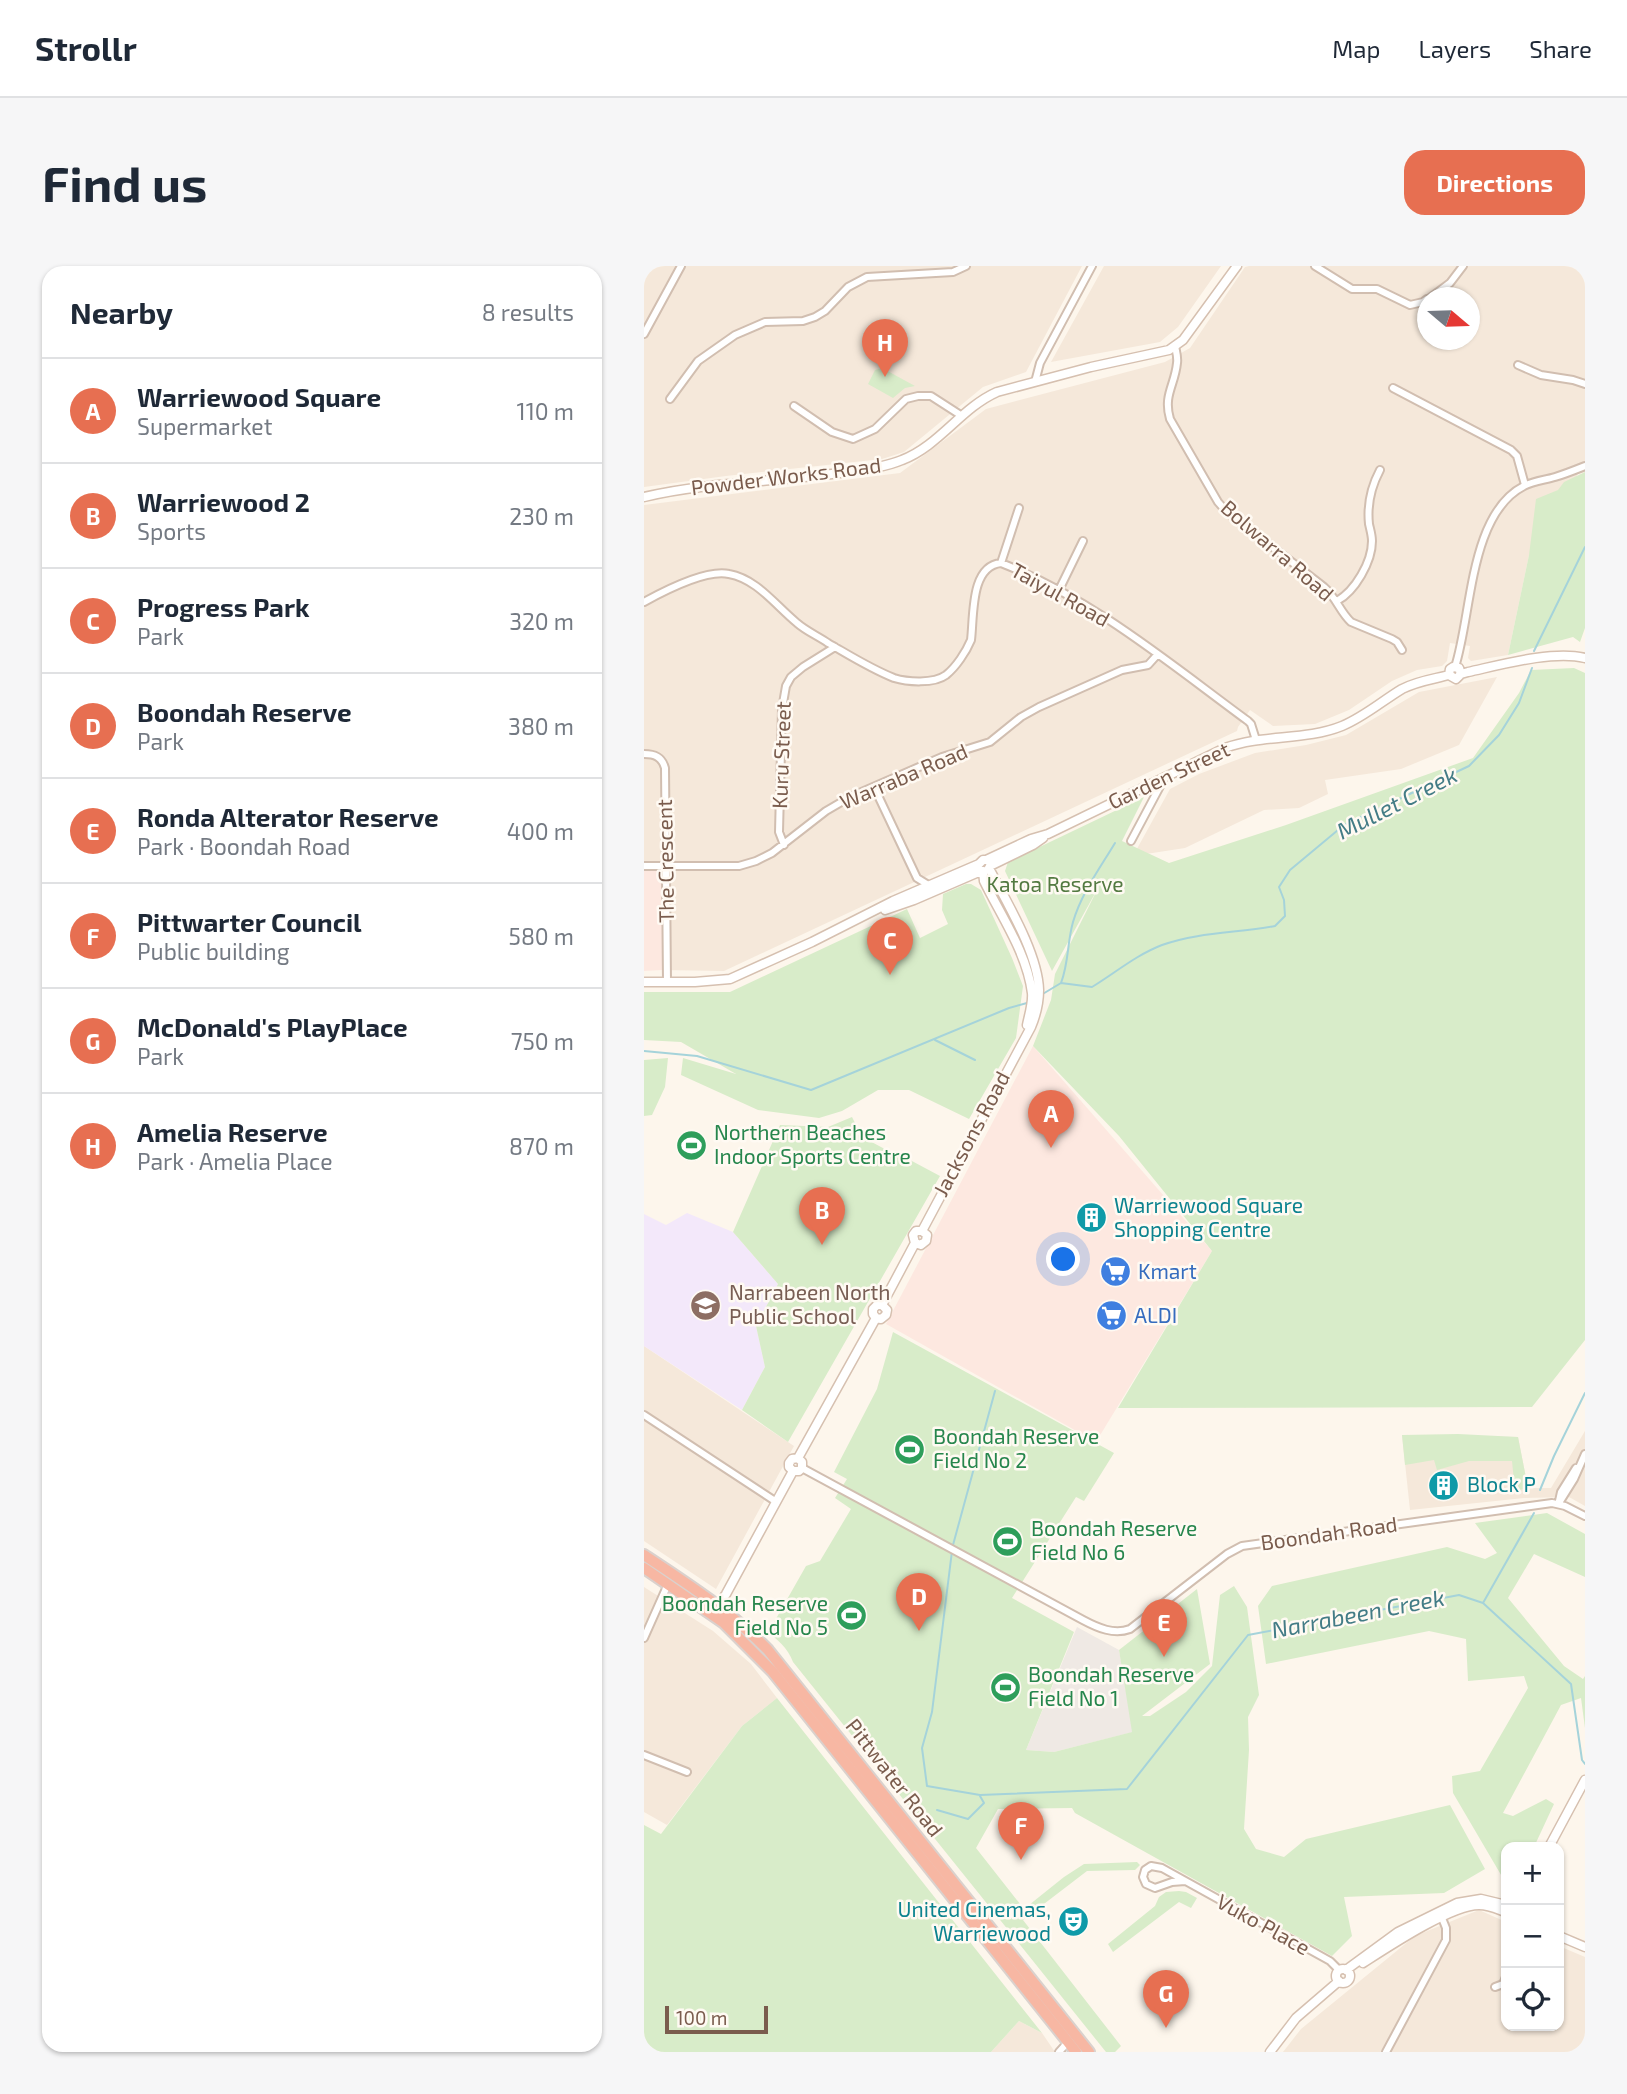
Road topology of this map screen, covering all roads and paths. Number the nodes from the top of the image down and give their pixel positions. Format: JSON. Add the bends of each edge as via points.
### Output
{"nodes":[{"id":1,"x":681,"y":266,"type":"edge"},
{"id":2,"x":966,"y":266,"type":"edge"},
{"id":3,"x":1092,"y":266,"type":"edge"},
{"id":4,"x":1237,"y":266,"type":"edge"},
{"id":5,"x":1315,"y":266,"type":"edge"},
{"id":6,"x":1463,"y":266,"type":"edge"},
{"id":7,"x":1444,"y":287,"type":"edge"},
{"id":8,"x":1417,"y":303,"type":"edge"},
{"id":9,"x":644,"y":334,"type":"edge"},
{"id":10,"x":1175,"y":346,"type":"junction"},
{"id":11,"x":1518,"y":365,"type":"dead end"},
{"id":12,"x":1035,"y":383,"type":"junction"},
{"id":13,"x":1585,"y":384,"type":"edge"},
{"id":14,"x":1393,"y":388,"type":"dead end"},
{"id":15,"x":670,"y":399,"type":"dead end"},
{"id":16,"x":794,"y":406,"type":"dead end"},
{"id":17,"x":962,"y":416,"type":"junction"},
{"id":18,"x":1585,"y":466,"type":"edge"},
{"id":19,"x":1380,"y":470,"type":"dead end"},
{"id":20,"x":1525,"y":485,"type":"junction"},
{"id":21,"x":644,"y":496,"type":"edge"},
{"id":22,"x":1019,"y":508,"type":"dead end"},
{"id":23,"x":1083,"y":541,"type":"dead end"},
{"id":24,"x":1001,"y":563,"type":"junction"},
{"id":25,"x":1059,"y":590,"type":"junction"},
{"id":26,"x":1337,"y":601,"type":"junction"},
{"id":27,"x":644,"y":602,"type":"edge"},
{"id":28,"x":835,"y":647,"type":"junction"},
{"id":29,"x":1402,"y":650,"type":"dead end"},
{"id":30,"x":1157,"y":655,"type":"junction"},
{"id":31,"x":1585,"y":658,"type":"edge"},
{"id":32,"x":1458,"y":670,"type":"junction"},
{"id":33,"x":1256,"y":740,"type":"junction"},
{"id":34,"x":644,"y":754,"type":"edge"},
{"id":35,"x":1165,"y":776,"type":"junction"},
{"id":36,"x":874,"y":787,"type":"junction"},
{"id":37,"x":1131,"y":841,"type":"dead end"},
{"id":38,"x":783,"y":845,"type":"junction"},
{"id":39,"x":644,"y":866,"type":"edge"},
{"id":40,"x":667,"y":867,"type":"junction"},
{"id":41,"x":983,"y":868,"type":"junction"},
{"id":42,"x":917,"y":878,"type":"junction"},
{"id":43,"x":930,"y":886,"type":"junction"},
{"id":44,"x":914,"y":893,"type":"junction"},
{"id":45,"x":865,"y":916,"type":"junction"},
{"id":46,"x":644,"y":982,"type":"edge"},
{"id":47,"x":667,"y":982,"type":"junction"},
{"id":48,"x":1035,"y":990,"type":"junction"},
{"id":49,"x":644,"y":1415,"type":"edge"},
{"id":50,"x":798,"y":1458,"type":"junction"},
{"id":51,"x":1584,"y":1459,"type":"edge"},
{"id":52,"x":802,"y":1468,"type":"junction"},
{"id":53,"x":793,"y":1471,"type":"junction"},
{"id":54,"x":775,"y":1501,"type":"junction"},
{"id":55,"x":1559,"y":1503,"type":"junction"},
{"id":56,"x":1585,"y":1517,"type":"edge"},
{"id":57,"x":644,"y":1555,"type":"edge"},
{"id":58,"x":644,"y":1568,"type":"edge"},
{"id":59,"x":668,"y":1584,"type":"junction"},
{"id":60,"x":715,"y":1609,"type":"junction"},
{"id":61,"x":644,"y":1638,"type":"edge"},
{"id":62,"x":644,"y":1755,"type":"edge"},
{"id":63,"x":687,"y":1772,"type":"dead end"},
{"id":64,"x":1584,"y":1782,"type":"edge"},
{"id":65,"x":1552,"y":1842,"type":"edge"},
{"id":66,"x":1185,"y":1881,"type":"junction"},
{"id":67,"x":1501,"y":1909,"type":"edge"},
{"id":68,"x":1441,"y":1914,"type":"junction"},
{"id":69,"x":1564,"y":1938,"type":"edge"},
{"id":70,"x":1585,"y":1947,"type":"edge"},
{"id":71,"x":1345,"y":1971,"type":"junction"},
{"id":72,"x":1501,"y":1985,"type":"edge"},
{"id":73,"x":1495,"y":1987,"type":"dead end"},
{"id":74,"x":1068,"y":2042,"type":"junction"},
{"id":75,"x":1059,"y":2052,"type":"edge"},
{"id":76,"x":1076,"y":2052,"type":"edge"},
{"id":77,"x":1089,"y":2052,"type":"edge"},
{"id":78,"x":1270,"y":2052,"type":"edge"},
{"id":79,"x":1386,"y":2052,"type":"edge"}],
"edges":[{"from":1,"to":9,"type":"street"},
{"from":2,"to":15,"type":"street","via":[[953,272],[867,277],[814,317],[765,322],[735,335],[698,361]]},
{"from":3,"to":12,"type":"street","via":[[1040,363]]},
{"from":4,"to":10,"type":"street"},
{"from":5,"to":8,"type":"street","via":[[1352,289],[1377,289],[1410,305]]},
{"from":6,"to":7,"type":"street"},
{"from":10,"to":12,"type":"street","name":"Powder Works Road"},
{"from":10,"to":26,"type":"street","name":"Bolwarra Road","via":[[1177,365],[1167,398],[1170,419],[1218,502]]},
{"from":11,"to":13,"type":"street"},
{"from":12,"to":17,"type":"street","name":"Powder Works Road","via":[[997,392]]},
{"from":14,"to":20,"type":"street","via":[[1511,450]]},
{"from":16,"to":17,"type":"street","via":[[832,432],[853,439],[874,429],[906,399],[918,396],[931,396]]},
{"from":17,"to":21,"type":"street","name":"Powder Works Road","via":[[922,450],[890,464]]},
{"from":18,"to":20,"type":"street"},
{"from":19,"to":26,"type":"street","via":[[1370,495],[1372,540],[1366,565],[1350,592]]},
{"from":20,"to":32,"type":"street","via":[[1501,506],[1486,532],[1471,588]]},
{"from":22,"to":24,"type":"street"},
{"from":23,"to":25,"type":"street"},
{"from":24,"to":25,"type":"street","name":"Taiyul Road"},
{"from":24,"to":28,"type":"street","name":"Taiyul Road","via":[[992,564],[980,576],[971,640],[946,675],[931,680],[896,678]]},
{"from":25,"to":30,"type":"street","name":"Taiyul Road"},
{"from":26,"to":29,"type":"street","name":"Bolwarra Road","via":[[1351,622],[1392,639]]},
{"from":27,"to":28,"type":"street","name":"Taiyul Road","via":[[697,579],[727,573],[748,580],[799,625]]},
{"from":28,"to":38,"type":"street","name":"Kuru Street","via":[[803,667],[786,686],[779,832]]},
{"from":30,"to":33,"type":"street","name":"Taiyul Road","via":[[1248,721]]},
{"from":30,"to":36,"type":"street","name":"Warraba Road","via":[[1148,665],[1122,670],[1021,717],[990,743],[942,757]]},
{"from":31,"to":32,"type":"street","via":[[1568,655]]},
{"from":32,"to":33,"type":"street","name":"Garden Street","via":[[1456,679],[1449,675],[1405,688],[1343,726]]},
{"from":33,"to":35,"type":"street","name":"Garden Street","via":[[1225,748]]},
{"from":34,"to":40,"type":"street","name":"The Crescent","via":[[664,762]]},
{"from":35,"to":37,"type":"street"},
{"from":35,"to":41,"type":"street","name":"Garden Street"},
{"from":36,"to":38,"type":"street","name":"Warraba Road","via":[[826,811]]},
{"from":36,"to":42,"type":"street"},
{"from":38,"to":40,"type":"street","name":"Warraba Road","via":[[739,866]]},
{"from":39,"to":40,"type":"street","name":"Warraba Road"},
{"from":40,"to":47,"type":"street","name":"The Crescent"},
{"from":41,"to":43,"type":"street","name":"Garden Street"},
{"from":41,"to":45,"type":"street","name":"Garden Street","via":[[914,900]]},
{"from":41,"to":48,"type":"street","name":"Jacksons Road","via":[[984,881]]},
{"from":41,"to":48,"type":"street","name":"Jacksons Road","via":[[1012,911],[1033,960]]},
{"from":42,"to":43,"type":"street"},
{"from":42,"to":44,"type":"street"},
{"from":43,"to":44,"type":"street","name":"Garden Street"},
{"from":44,"to":45,"type":"street","name":"Garden Street"},
{"from":45,"to":47,"type":"street","name":"Garden Street","via":[[730,979]]},
{"from":46,"to":47,"type":"street","name":"Garden Street"},
{"from":48,"to":50,"type":"street","name":"Jacksons Road","via":[[1025,1039],[922,1231],[913,1236],[915,1243],[882,1305],[886,1315],[876,1318]]},
{"from":49,"to":54,"type":"street"},
{"from":50,"to":52,"type":"street"},
{"from":50,"to":53,"type":"street","via":[[789,1463]]},
{"from":51,"to":55,"type":"street"},
{"from":52,"to":53,"type":"street"},
{"from":52,"to":55,"type":"street","name":"Boondah Road","via":[[1092,1625],[1120,1633],[1242,1546]]},
{"from":53,"to":54,"type":"street"},
{"from":54,"to":60,"type":"street"},
{"from":55,"to":56,"type":"street"},
{"from":57,"to":60,"type":"highway","name":"Pittwater Road"},
{"from":58,"to":59,"type":"highway","name":"Pittwater Road"},
{"from":59,"to":60,"type":"highway","name":"Pittwater Road"},
{"from":59,"to":61,"type":"street"},
{"from":60,"to":74,"type":"highway","name":"Pittwater Road","via":[[772,1671]]},
{"from":60,"to":77,"type":"highway","name":"Pittwater Road","via":[[754,1635],[778,1662]]},
{"from":62,"to":63,"type":"street"},
{"from":64,"to":65,"type":"street"},
{"from":66,"to":66,"type":"street","name":"Vuko Place","via":[[1155,1888],[1143,1877],[1147,1868],[1154,1866]]},
{"from":66,"to":71,"type":"street","name":"Vuko Place"},
{"from":67,"to":68,"type":"street","via":[[1474,1905]]},
{"from":68,"to":71,"type":"street"},
{"from":68,"to":79,"type":"street","via":[[1446,1940]]},
{"from":69,"to":70,"type":"street"},
{"from":71,"to":78,"type":"street","via":[[1347,1981],[1339,1981],[1296,2018]]},
{"from":72,"to":73,"type":"street"},
{"from":74,"to":75,"type":"street"},
{"from":74,"to":76,"type":"highway","name":"Pittwater Road"}]}
